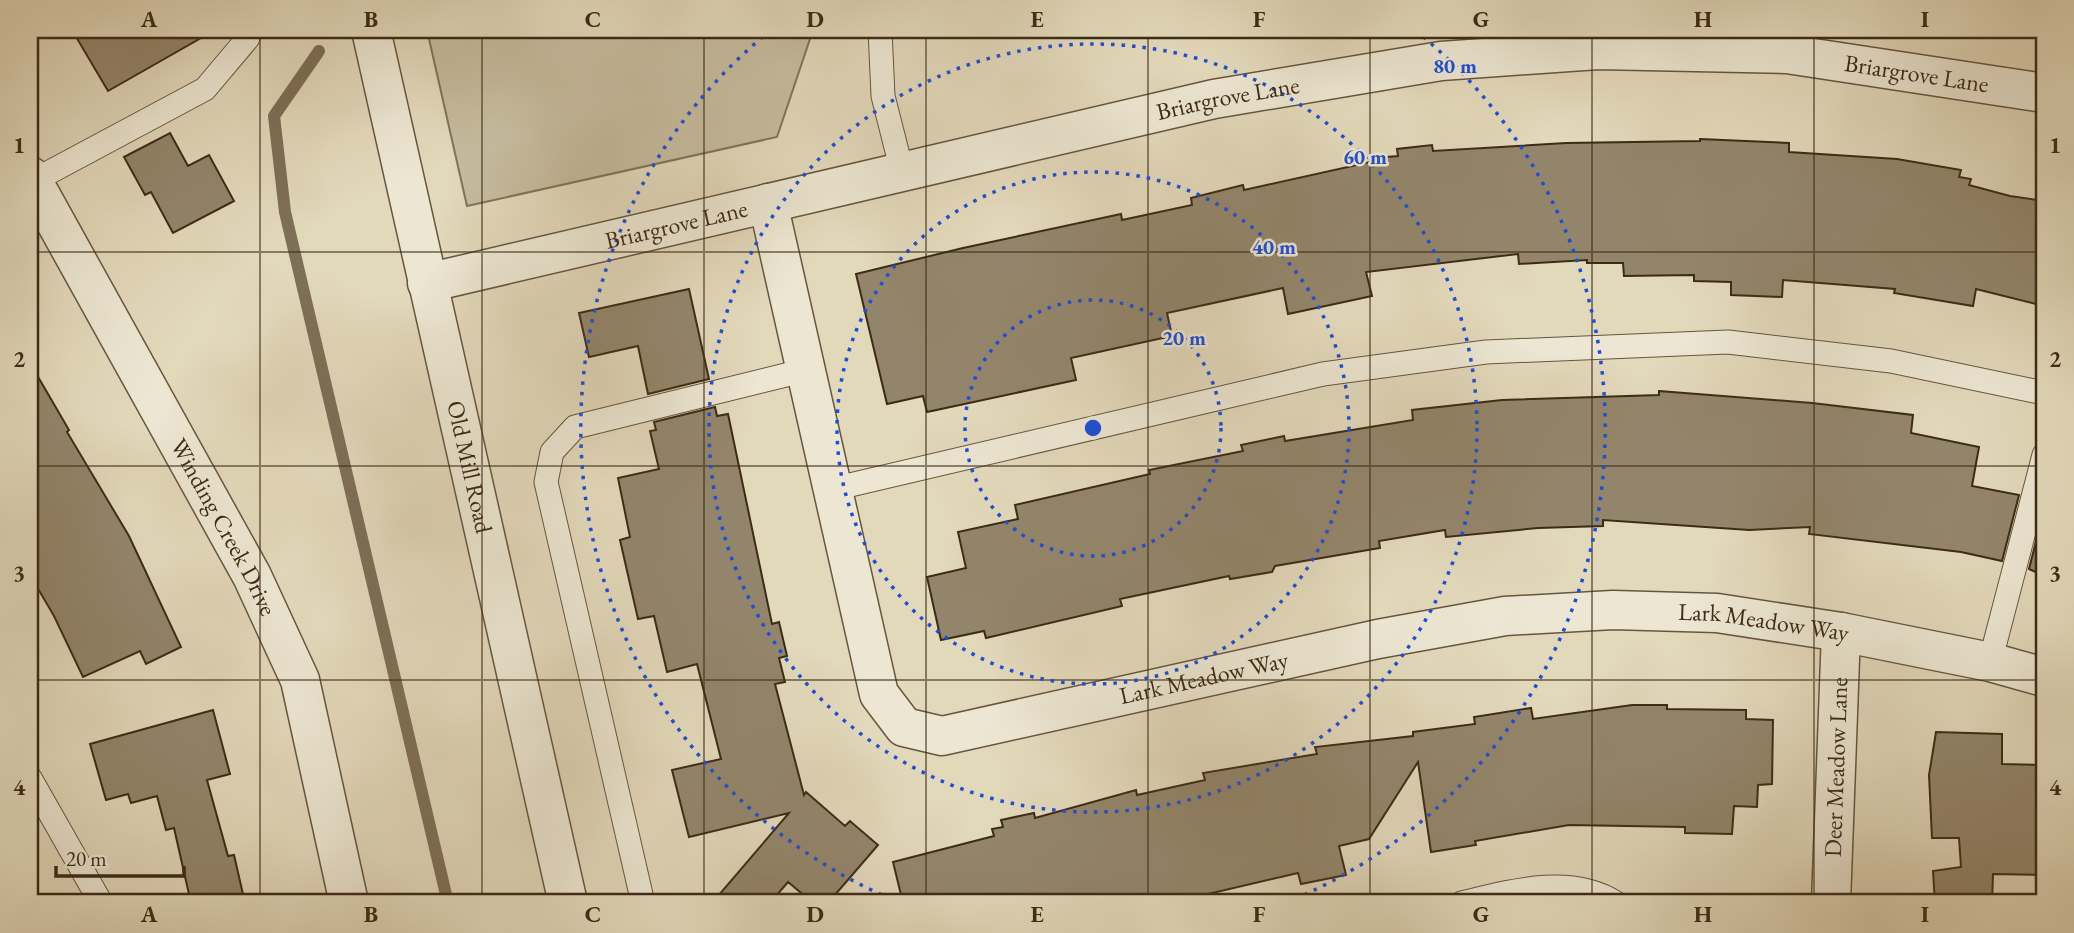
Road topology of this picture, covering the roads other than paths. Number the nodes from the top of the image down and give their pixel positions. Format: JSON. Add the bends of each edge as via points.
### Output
{"nodes":[{"id":1,"x":250,"y":30,"type":"edge"},
{"id":2,"x":371,"y":30,"type":"edge"},
{"id":3,"x":880,"y":30,"type":"edge"},
{"id":4,"x":2044,"y":93,"type":"edge"},
{"id":5,"x":902,"y":171,"type":"junction"},
{"id":6,"x":31,"y":179,"type":"edge"},
{"id":7,"x":768,"y":203,"type":"junction"},
{"id":8,"x":428,"y":283,"type":"junction"},
{"id":9,"x":806,"y":370,"type":"junction"},
{"id":10,"x":2044,"y":393,"type":"edge"},
{"id":11,"x":2044,"y":455,"type":"edge"},
{"id":12,"x":833,"y":489,"type":"junction"},
{"id":13,"x":1840,"y":632,"type":"junction"},
{"id":14,"x":1990,"y":662,"type":"junction"},
{"id":15,"x":2044,"y":677,"type":"edge"},
{"id":16,"x":30,"y":778,"type":"edge"},
{"id":17,"x":101,"y":903,"type":"edge"},
{"id":18,"x":349,"y":903,"type":"edge"},
{"id":19,"x":568,"y":903,"type":"edge"},
{"id":20,"x":643,"y":903,"type":"edge"},
{"id":21,"x":1462,"y":903,"type":"edge"},
{"id":22,"x":1616,"y":903,"type":"edge"},
{"id":23,"x":1831,"y":903,"type":"edge"}],
"edges":[{"from":1,"to":6,"type":"lane","via":[[205,89]]},
{"from":2,"to":8,"type":"street","name":"Old Mill Road"},
{"from":3,"to":5,"type":"lane","via":[[883,96]]},
{"from":4,"to":5,"type":"street","name":"Briargrove Lane","via":[[1787,54],[1598,50],[1441,61],[1214,99]]},
{"from":5,"to":7,"type":"street","name":"Briargrove Lane"},
{"from":6,"to":18,"type":"street","name":"Winding Creek Drive","via":[[252,576],[300,680]]},
{"from":7,"to":8,"type":"street","name":"Briargrove Lane"},
{"from":7,"to":9,"type":"street","name":"Lark Meadow Way"},
{"from":8,"to":19,"type":"street","name":"Old Mill Road"},
{"from":9,"to":12,"type":"street","name":"Lark Meadow Way"},
{"from":9,"to":20,"type":"lane","via":[[575,427],[552,452],[546,482]]},
{"from":10,"to":12,"type":"lane","via":[[1891,361],[1728,342],[1486,352],[1323,374]]},
{"from":11,"to":14,"type":"lane"},
{"from":12,"to":13,"type":"street","name":"Lark Meadow Way","via":[[879,694],[904,727],[942,736],[1378,639],[1505,616],[1613,610],[1717,613]]},
{"from":13,"to":14,"type":"street","name":"Lark Meadow Way"},
{"from":13,"to":23,"type":"street","name":"Deer Meadow Lane"},
{"from":14,"to":15,"type":"street","name":"Lark Meadow Way"},
{"from":16,"to":17,"type":"lane"},
{"from":21,"to":22,"type":"lane","via":[[1524,888],[1569,888],[1601,893]]}]}
